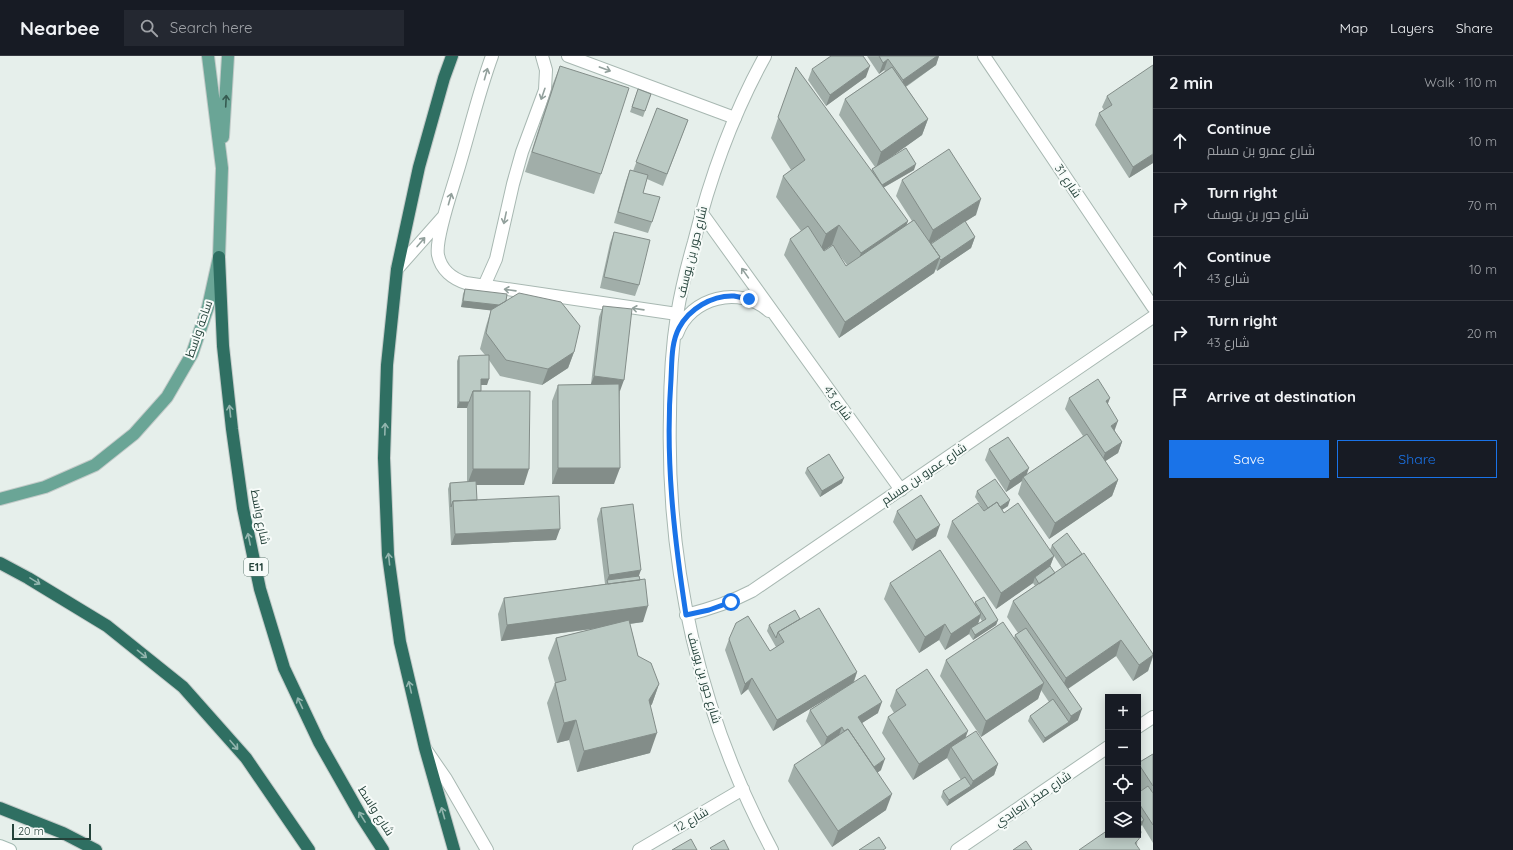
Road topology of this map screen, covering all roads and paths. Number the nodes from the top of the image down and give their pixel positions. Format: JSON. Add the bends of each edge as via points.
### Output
{"nodes":[{"id":1,"x":208,"y":56,"type":"edge"},
{"id":2,"x":228,"y":56,"type":"edge"},
{"id":3,"x":452,"y":56,"type":"edge"},
{"id":4,"x":542,"y":56,"type":"edge"},
{"id":5,"x":568,"y":56,"type":"edge"},
{"id":6,"x":765,"y":56,"type":"edge"},
{"id":7,"x":984,"y":56,"type":"edge"},
{"id":8,"x":491,"y":57,"type":"edge"},
{"id":9,"x":735,"y":118,"type":"junction"},
{"id":10,"x":222,"y":168,"type":"junction"},
{"id":11,"x":701,"y":212,"type":"junction"},
{"id":12,"x":445,"y":215,"type":"junction"},
{"id":13,"x":219,"y":257,"type":"junction"},
{"id":14,"x":397,"y":269,"type":"junction"},
{"id":15,"x":484,"y":286,"type":"junction"},
{"id":16,"x":1153,"y":307,"type":"edge"},
{"id":17,"x":677,"y":314,"type":"junction"},
{"id":18,"x":776,"y":316,"type":"junction"},
{"id":19,"x":1153,"y":317,"type":"edge"},
{"id":20,"x":674,"y":343,"type":"junction"},
{"id":21,"x":901,"y":490,"type":"junction"},
{"id":22,"x":0,"y":499,"type":"edge"},
{"id":23,"x":0,"y":563,"type":"edge"},
{"id":24,"x":686,"y":615,"type":"junction"},
{"id":25,"x":1153,"y":717,"type":"edge"},
{"id":26,"x":1141,"y":725,"type":"edge"},
{"id":27,"x":425,"y":748,"type":"junction"},
{"id":28,"x":1105,"y":749,"type":"edge"},
{"id":29,"x":743,"y":789,"type":"junction"},
{"id":30,"x":0,"y":808,"type":"edge"},
{"id":31,"x":0,"y":846,"type":"edge"},
{"id":32,"x":10,"y":850,"type":"edge"},
{"id":33,"x":96,"y":850,"type":"edge"},
{"id":34,"x":309,"y":850,"type":"edge"},
{"id":35,"x":383,"y":850,"type":"edge"},
{"id":36,"x":454,"y":850,"type":"edge"},
{"id":37,"x":486,"y":850,"type":"edge"},
{"id":38,"x":639,"y":850,"type":"edge"},
{"id":39,"x":772,"y":850,"type":"edge"},
{"id":40,"x":957,"y":850,"type":"edge"}],
"edges":[{"from":1,"to":10,"type":"main road","name":"ساحة واسط"},
{"from":10,"to":2,"type":"main road","one_way":true},
{"from":3,"to":14,"type":"highway","via":[[419,167]]},
{"from":4,"to":15,"type":"street","one_way":true,"via":[[546,70],[545,90],[522,152],[498,254]]},
{"from":5,"to":9,"type":"street","one_way":true},
{"from":6,"to":9,"type":"street","name":"شارع حور بن يوسف"},
{"from":7,"to":16,"type":"street","name":"شارع 31"},
{"from":12,"to":8,"type":"street","one_way":true},
{"from":9,"to":11,"type":"street","name":"شارع حور بن يوسف"},
{"from":10,"to":13,"type":"main road","name":"ساحة واسط"},
{"from":11,"to":17,"type":"street","name":"شارع حور بن يوسف"},
{"from":18,"to":11,"type":"street","name":"شارع 43","one_way":true},
{"from":14,"to":12,"type":"street","one_way":true},
{"from":12,"to":15,"type":"street","via":[[437,247],[441,263],[445,270],[458,280]]},
{"from":13,"to":22,"type":"main road","name":"ساحة واسط","via":[[208,307],[192,354],[167,397],[134,434],[95,465],[45,488]]},
{"from":35,"to":13,"type":"highway","name":"شارع واسط","number":"E11","one_way":true,"via":[[319,742],[284,668],[260,589],[243,508],[232,429],[223,346]]},
{"from":27,"to":14,"type":"highway","one_way":true,"via":[[400,642],[388,556],[384,458],[387,365]]},
{"from":17,"to":15,"type":"street","one_way":true},
{"from":17,"to":20,"type":"street","name":"شارع حور بن يوسف"},
{"from":18,"to":20,"type":"street","name":"شارع 43","via":[[749,299],[733,296],[717,298],[702,304],[689,314],[679,328]]},
{"from":18,"to":21,"type":"street","name":"شارع 43"},
{"from":19,"to":21,"type":"street","name":"شارع عمرو بن مسلم"},
{"from":20,"to":24,"type":"street","name":"شارع حور بن يوسف","via":[[670,388],[670,479],[673,524]]},
{"from":21,"to":24,"type":"street","name":"شارع عمرو بن مسلم","via":[[752,591],[709,610]]},
{"from":23,"to":34,"type":"highway","one_way":true,"via":[[107,626],[183,687],[246,758]]},
{"from":24,"to":29,"type":"street","name":"شارع حور بن يوسف","via":[[710,706]]},
{"from":25,"to":26,"type":"street"},
{"from":36,"to":27,"type":"highway","one_way":true},
{"from":27,"to":37,"type":"street","via":[[446,779]]},
{"from":28,"to":40,"type":"street","name":"شارع صخر العابدي"},
{"from":29,"to":38,"type":"street","name":"شارع 12"},
{"from":29,"to":39,"type":"street","name":"شارع حور بن يوسف"},
{"from":30,"to":33,"type":"highway","via":[[63,833]]},
{"from":31,"to":32,"type":"street"}]}
